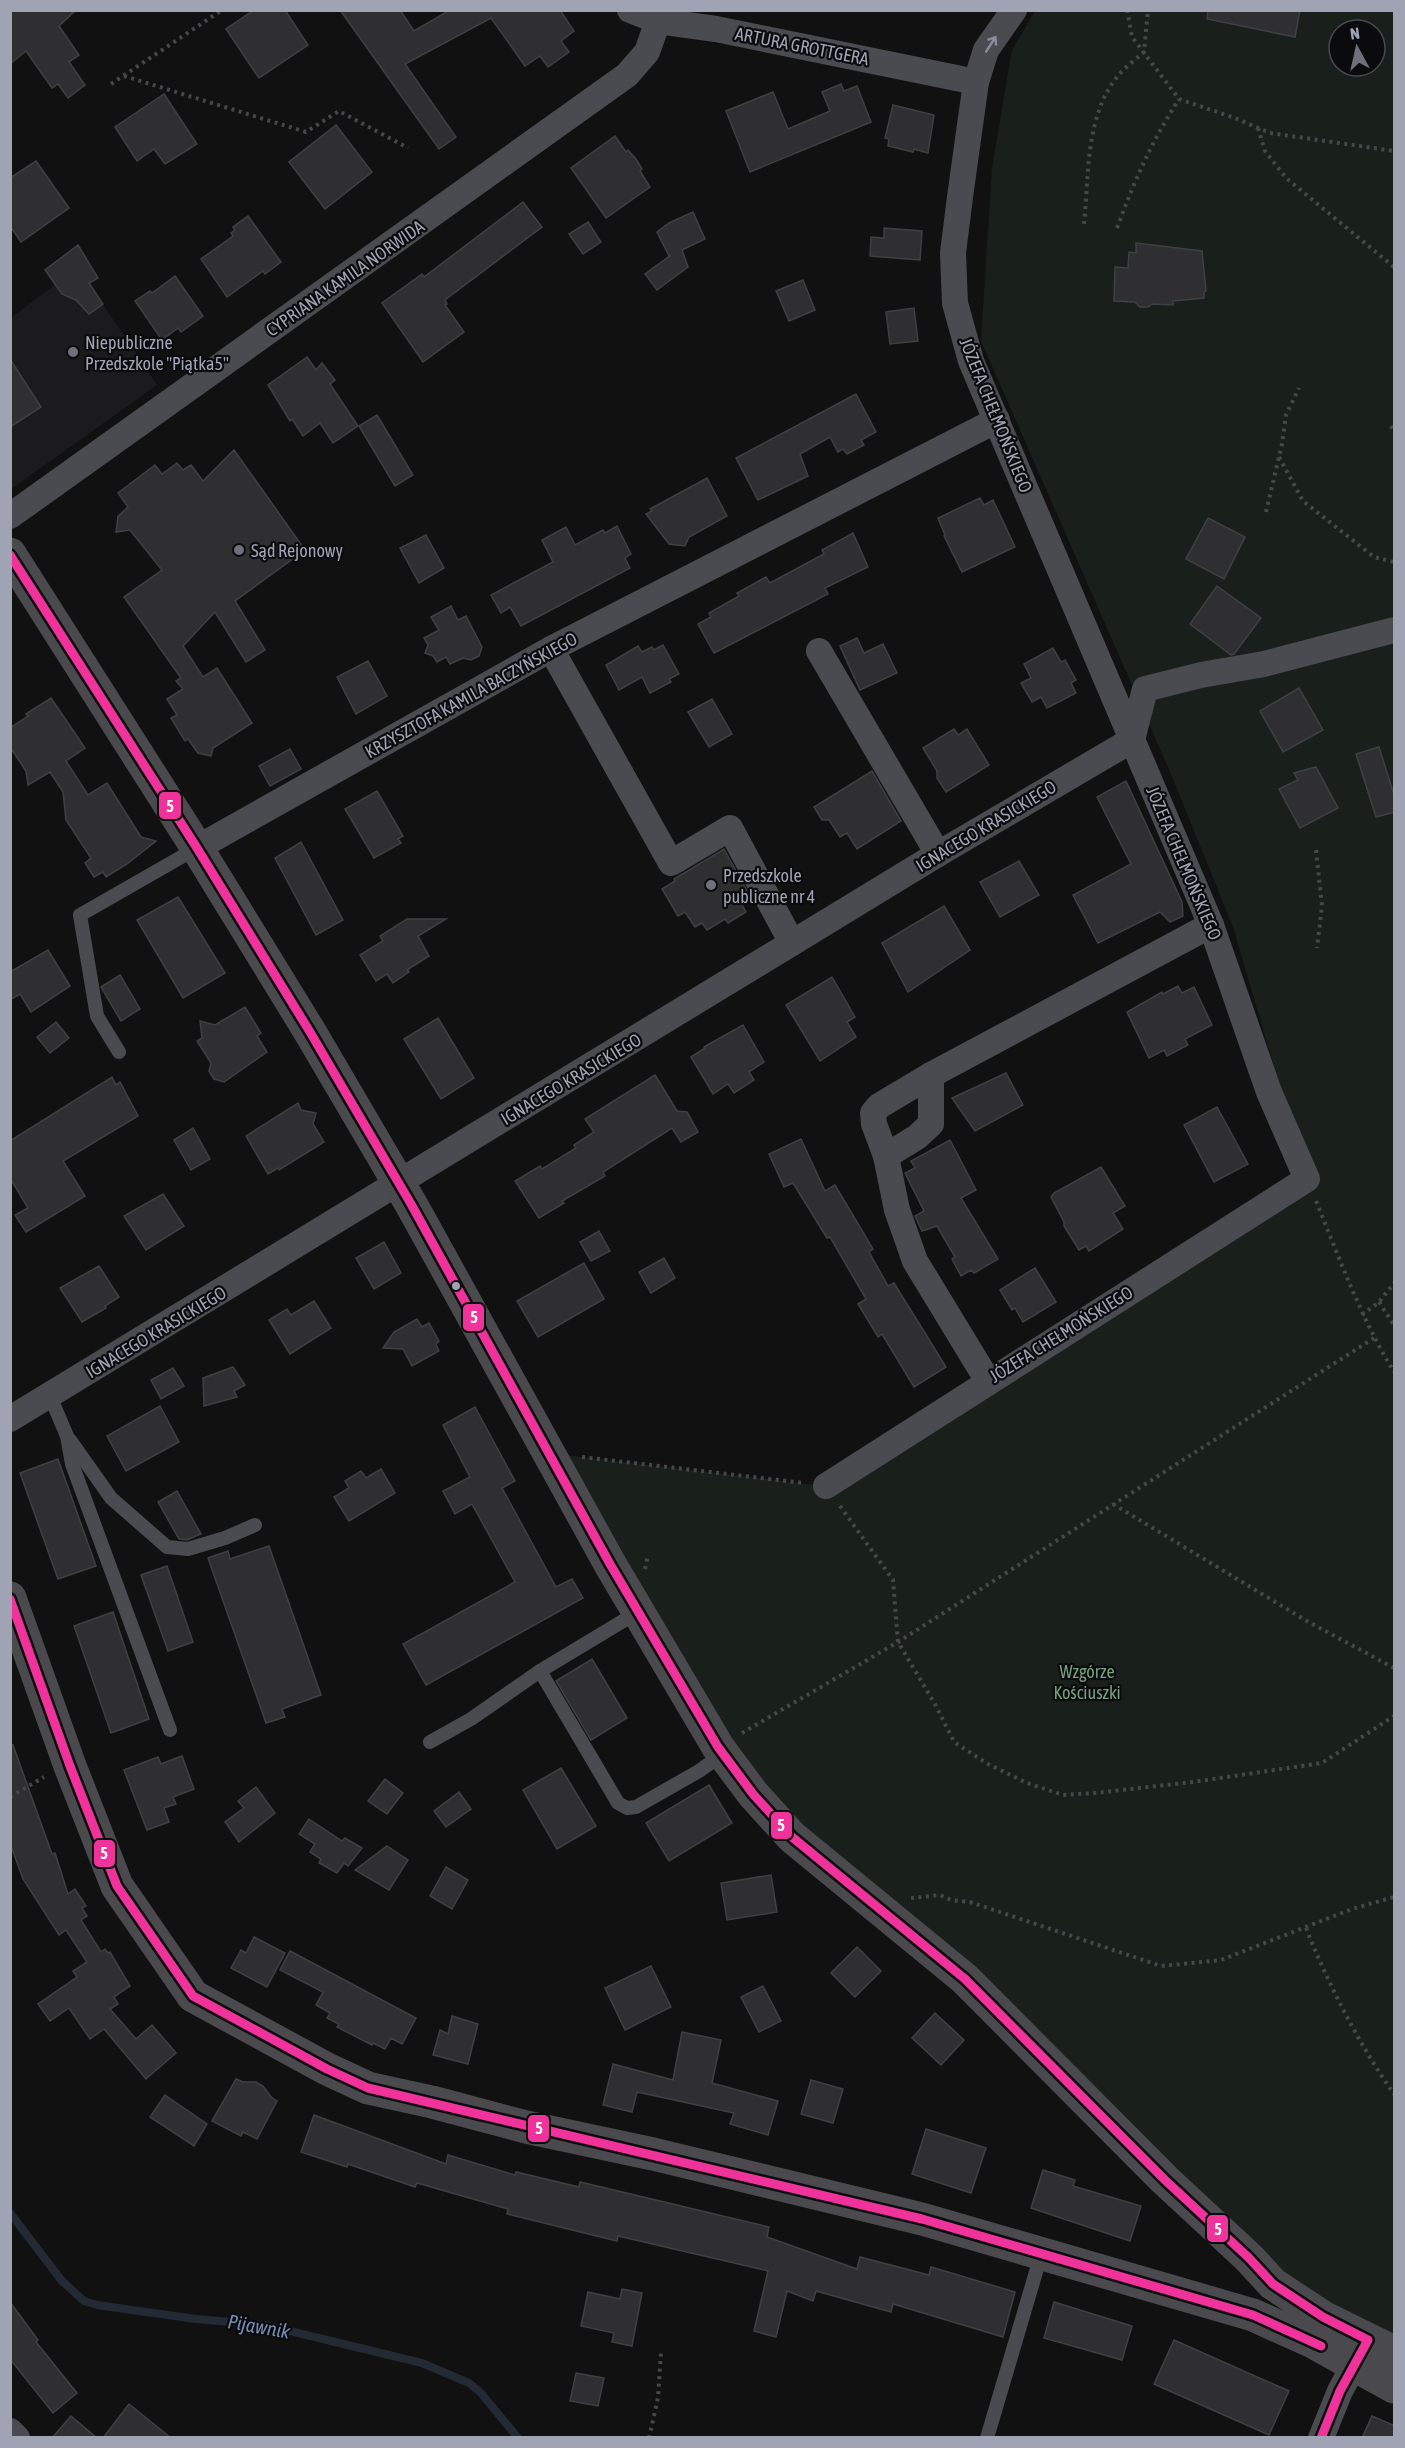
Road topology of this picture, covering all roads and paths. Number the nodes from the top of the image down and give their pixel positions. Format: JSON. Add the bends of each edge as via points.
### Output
{"nodes":[{"id":1,"x":222,"y":10,"type":"edge"},
{"id":2,"x":630,"y":10,"type":"edge"},
{"id":3,"x":1014,"y":10,"type":"edge"},
{"id":4,"x":1127,"y":10,"type":"edge"},
{"id":5,"x":1148,"y":10,"type":"edge"},
{"id":6,"x":658,"y":21,"type":"junction"},
{"id":7,"x":1144,"y":52,"type":"junction"},
{"id":8,"x":124,"y":76,"type":"junction"},
{"id":9,"x":976,"y":82,"type":"junction"},
{"id":10,"x":111,"y":84,"type":"dead end"},
{"id":11,"x":1179,"y":99,"type":"junction"},
{"id":12,"x":1258,"y":128,"type":"junction"},
{"id":13,"x":408,"y":148,"type":"dead end"},
{"id":14,"x":1395,"y":151,"type":"edge"},
{"id":15,"x":1084,"y":224,"type":"dead end"},
{"id":16,"x":1117,"y":228,"type":"dead end"},
{"id":17,"x":1395,"y":267,"type":"edge"},
{"id":18,"x":1299,"y":387,"type":"dead end"},
{"id":19,"x":997,"y":420,"type":"junction"},
{"id":20,"x":1391,"y":426,"type":"dead end"},
{"id":21,"x":1395,"y":432,"type":"edge"},
{"id":22,"x":1279,"y":457,"type":"junction"},
{"id":23,"x":1266,"y":512,"type":"dead end"},
{"id":24,"x":10,"y":516,"type":"edge"},
{"id":25,"x":10,"y":554,"type":"edge"},
{"id":26,"x":1395,"y":562,"type":"edge"},
{"id":27,"x":1395,"y":630,"type":"edge"},
{"id":28,"x":551,"y":649,"type":"junction"},
{"id":29,"x":819,"y":651,"type":"dead end"},
{"id":30,"x":1132,"y":740,"type":"junction"},
{"id":31,"x":197,"y":848,"type":"junction"},
{"id":32,"x":1316,"y":850,"type":"dead end"},
{"id":33,"x":938,"y":854,"type":"junction"},
{"id":34,"x":1211,"y":925,"type":"junction"},
{"id":35,"x":792,"y":944,"type":"junction"},
{"id":36,"x":1317,"y":948,"type":"dead end"},
{"id":37,"x":119,"y":1052,"type":"dead end"},
{"id":38,"x":931,"y":1075,"type":"junction"},
{"id":39,"x":885,"y":1156,"type":"junction"},
{"id":40,"x":1307,"y":1179,"type":"junction"},
{"id":41,"x":400,"y":1184,"type":"junction"},
{"id":42,"x":1395,"y":1283,"type":"edge"},
{"id":43,"x":1379,"y":1302,"type":"junction"},
{"id":44,"x":1362,"y":1315,"type":"junction"},
{"id":45,"x":1395,"y":1326,"type":"edge"},
{"id":46,"x":1374,"y":1338,"type":"junction"},
{"id":47,"x":1395,"y":1372,"type":"edge"},
{"id":48,"x":988,"y":1381,"type":"junction"},
{"id":49,"x":50,"y":1396,"type":"junction"},
{"id":50,"x":10,"y":1419,"type":"edge"},
{"id":51,"x":67,"y":1436,"type":"junction"},
{"id":52,"x":548,"y":1453,"type":"junction"},
{"id":53,"x":826,"y":1486,"type":"junction"},
{"id":54,"x":1112,"y":1504,"type":"junction"},
{"id":55,"x":255,"y":1525,"type":"dead end"},
{"id":56,"x":10,"y":1598,"type":"edge"},
{"id":57,"x":638,"y":1612,"type":"junction"},
{"id":58,"x":898,"y":1642,"type":"junction"},
{"id":59,"x":1395,"y":1668,"type":"edge"},
{"id":60,"x":540,"y":1671,"type":"junction"},
{"id":61,"x":1395,"y":1716,"type":"edge"},
{"id":62,"x":170,"y":1730,"type":"dead end"},
{"id":63,"x":430,"y":1742,"type":"dead end"},
{"id":64,"x":721,"y":1750,"type":"junction"},
{"id":65,"x":50,"y":1773,"type":"dead end"},
{"id":66,"x":10,"y":1797,"type":"edge"},
{"id":67,"x":1395,"y":1897,"type":"edge"},
{"id":68,"x":908,"y":1898,"type":"dead end"},
{"id":69,"x":1306,"y":1928,"type":"junction"},
{"id":70,"x":1395,"y":2094,"type":"edge"},
{"id":71,"x":1041,"y":2255,"type":"junction"},
{"id":72,"x":1273,"y":2284,"type":"junction"},
{"id":73,"x":1252,"y":2315,"type":"junction"},
{"id":74,"x":661,"y":2352,"type":"dead end"},
{"id":75,"x":1373,"y":2352,"type":"edge"},
{"id":76,"x":1395,"y":2387,"type":"edge"},
{"id":77,"x":10,"y":2431,"type":"edge"},
{"id":78,"x":17,"y":2438,"type":"edge"},
{"id":79,"x":649,"y":2438,"type":"edge"},
{"id":80,"x":987,"y":2438,"type":"edge"},
{"id":81,"x":1321,"y":2438,"type":"edge"}],
"edges":[{"from":1,"to":8,"type":"path"},
{"from":2,"to":6,"type":"street","name":"ARTURA GROTTGERA"},
{"from":9,"to":3,"type":"street","name":"JÓZEFA CHEŁMOŃSKIEGO","one_way":true,"via":[[986,50]]},
{"from":4,"to":7,"type":"path","via":[[1132,37]]},
{"from":5,"to":7,"type":"path"},
{"from":6,"to":9,"type":"street","name":"ARTURA GROTTGERA","via":[[716,29]]},
{"from":6,"to":24,"type":"street","name":"CYPRIANA KAMILA NORWIDA","via":[[646,52],[627,75]]},
{"from":7,"to":11,"type":"path"},
{"from":7,"to":15,"type":"path","via":[[1117,78],[1099,111]]},
{"from":8,"to":10,"type":"path"},
{"from":8,"to":13,"type":"path","via":[[306,132],[339,111]]},
{"from":9,"to":19,"type":"street","name":"JÓZEFA CHEŁMOŃSKIEGO","via":[[953,253],[955,303],[971,361]]},
{"from":11,"to":12,"type":"path"},
{"from":11,"to":16,"type":"path","via":[[1136,174]]},
{"from":12,"to":14,"type":"path"},
{"from":12,"to":17,"type":"path","via":[[1265,151],[1286,178]]},
{"from":18,"to":22,"type":"path","via":[[1286,415]]},
{"from":19,"to":28,"type":"street","name":"KRZYSZTOFA KAMILA BACZYŃSKIEGO"},
{"from":19,"to":30,"type":"street","name":"JÓZEFA CHEŁMOŃSKIEGO"},
{"from":20,"to":21,"type":"path"},
{"from":22,"to":23,"type":"path"},
{"from":22,"to":26,"type":"path","via":[[1303,501],[1374,557]]},
{"from":25,"to":31,"type":"street"},
{"from":27,"to":30,"type":"street","via":[[1264,664],[1145,689]]},
{"from":28,"to":31,"type":"street","name":"KRZYSZTOFA KAMILA BACZYŃSKIEGO"},
{"from":28,"to":35,"type":"street","via":[[671,862],[730,828]]},
{"from":29,"to":33,"type":"street"},
{"from":30,"to":33,"type":"street","name":"IGNACEGO KRASICKIEGO"},
{"from":30,"to":34,"type":"street","name":"JÓZEFA CHEŁMOŃSKIEGO"},
{"from":31,"to":37,"type":"lane","name":"KRZYSZTOFA KAMILA BACZYŃSKIEGO","via":[[80,915],[97,1016]]},
{"from":31,"to":41,"type":"street"},
{"from":32,"to":36,"type":"path","via":[[1322,906]]},
{"from":33,"to":35,"type":"street","name":"IGNACEGO KRASICKIEGO"},
{"from":34,"to":38,"type":"street"},
{"from":34,"to":40,"type":"street","name":"JÓZEFA CHEŁMOŃSKIEGO","via":[[1269,1092]]},
{"from":35,"to":41,"type":"street","name":"IGNACEGO KRASICKIEGO"},
{"from":38,"to":39,"type":"street","via":[[931,1124]]},
{"from":38,"to":39,"type":"street","via":[[873,1113]]},
{"from":39,"to":48,"type":"street","via":[[897,1210],[915,1261]]},
{"from":40,"to":44,"type":"path"},
{"from":40,"to":48,"type":"street","name":"JÓZEFA CHEŁMOŃSKIEGO"},
{"from":41,"to":49,"type":"street","name":"IGNACEGO KRASICKIEGO"},
{"from":41,"to":52,"type":"street"},
{"from":42,"to":43,"type":"path"},
{"from":43,"to":44,"type":"path"},
{"from":43,"to":45,"type":"path"},
{"from":44,"to":46,"type":"path"},
{"from":46,"to":47,"type":"path"},
{"from":46,"to":54,"type":"path"},
{"from":48,"to":53,"type":"street","name":"JÓZEFA CHEŁMOŃSKIEGO"},
{"from":49,"to":50,"type":"street","name":"IGNACEGO KRASICKIEGO"},
{"from":49,"to":51,"type":"lane"},
{"from":51,"to":55,"type":"lane","via":[[111,1498],[167,1547],[188,1549]]},
{"from":51,"to":62,"type":"lane","via":[[72,1464]]},
{"from":52,"to":53,"type":"path"},
{"from":52,"to":57,"type":"street"},
{"from":53,"to":58,"type":"path","via":[[893,1580]]},
{"from":54,"to":58,"type":"path"},
{"from":54,"to":59,"type":"path","via":[[1305,1620]]},
{"from":56,"to":71,"type":"street","via":[[117,1886],[193,1996],[368,2088],[870,2206]]},
{"from":57,"to":60,"type":"lane"},
{"from":57,"to":64,"type":"street"},
{"from":58,"to":61,"type":"path","via":[[954,1742],[1008,1774],[1063,1795],[1193,1782],[1322,1763]]},
{"from":58,"to":64,"type":"path"},
{"from":60,"to":63,"type":"lane"},
{"from":60,"to":64,"type":"lane","via":[[618,1803],[627,1808],[636,1808],[699,1771]]},
{"from":64,"to":72,"type":"street","via":[[753,1794],[792,1837],[965,1979]]},
{"from":65,"to":66,"type":"path"},
{"from":67,"to":69,"type":"path"},
{"from":68,"to":69,"type":"path","via":[[940,1895],[970,1902],[1161,1966],[1221,1960]]},
{"from":69,"to":70,"type":"path","via":[[1342,2004]]},
{"from":71,"to":73,"type":"street"},
{"from":71,"to":80,"type":"lane"},
{"from":72,"to":73,"type":"street","via":[[1277,2293],[1275,2307]]},
{"from":72,"to":75,"type":"street"},
{"from":73,"to":75,"type":"street","via":[[1313,2342]]},
{"from":74,"to":79,"type":"path","via":[[658,2398]]},
{"from":75,"to":76,"type":"street"},
{"from":75,"to":81,"type":"street","via":[[1340,2391]]},
{"from":77,"to":78,"type":"street"}]}
